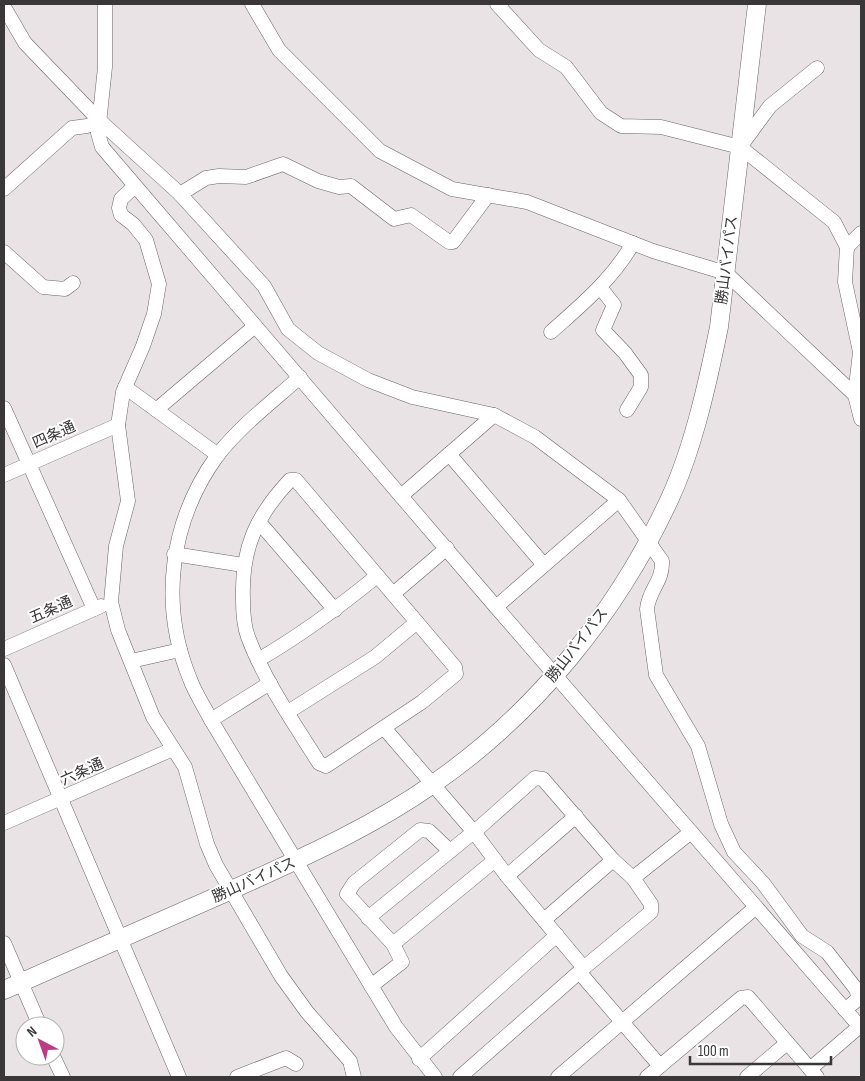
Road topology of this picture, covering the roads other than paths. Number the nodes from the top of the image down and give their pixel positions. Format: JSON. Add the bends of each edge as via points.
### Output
{"nodes":[{"id":1,"x":105,"y":4,"type":"edge"},
{"id":2,"x":252,"y":4,"type":"edge"},
{"id":3,"x":497,"y":4,"type":"edge"},
{"id":4,"x":757,"y":4,"type":"edge"},
{"id":5,"x":4,"y":7,"type":"edge"},
{"id":6,"x":817,"y":68,"type":"dead end"},
{"id":7,"x":100,"y":121,"type":"junction"},
{"id":8,"x":740,"y":148,"type":"junction"},
{"id":9,"x":135,"y":186,"type":"junction"},
{"id":10,"x":4,"y":189,"type":"edge"},
{"id":11,"x":180,"y":194,"type":"junction"},
{"id":12,"x":488,"y":195,"type":"junction"},
{"id":13,"x":861,"y":233,"type":"edge"},
{"id":14,"x":634,"y":243,"type":"junction"},
{"id":15,"x":847,"y":247,"type":"junction"},
{"id":16,"x":4,"y":252,"type":"edge"},
{"id":17,"x":726,"y":273,"type":"junction"},
{"id":18,"x":73,"y":283,"type":"dead end"},
{"id":19,"x":600,"y":287,"type":"junction"},
{"id":20,"x":255,"y":326,"type":"junction"},
{"id":21,"x":551,"y":332,"type":"dead end"},
{"id":22,"x":300,"y":377,"type":"junction"},
{"id":23,"x":125,"y":387,"type":"junction"},
{"id":24,"x":855,"y":395,"type":"junction"},
{"id":25,"x":4,"y":408,"type":"edge"},
{"id":26,"x":156,"y":410,"type":"junction"},
{"id":27,"x":627,"y":410,"type":"dead end"},
{"id":28,"x":494,"y":415,"type":"junction"},
{"id":29,"x":861,"y":419,"type":"edge"},
{"id":30,"x":118,"y":425,"type":"junction"},
{"id":31,"x":449,"y":454,"type":"junction"},
{"id":32,"x":218,"y":455,"type":"junction"},
{"id":33,"x":29,"y":464,"type":"junction"},
{"id":34,"x":4,"y":475,"type":"edge"},
{"id":35,"x":401,"y":496,"type":"junction"},
{"id":36,"x":619,"y":500,"type":"junction"},
{"id":37,"x":259,"y":522,"type":"junction"},
{"id":38,"x":648,"y":541,"type":"junction"},
{"id":39,"x":447,"y":548,"type":"junction"},
{"id":40,"x":174,"y":554,"type":"junction"},
{"id":41,"x":243,"y":565,"type":"junction"},
{"id":42,"x":544,"y":565,"type":"junction"},
{"id":43,"x":377,"y":576,"type":"junction"},
{"id":44,"x":393,"y":594,"type":"junction"},
{"id":45,"x":110,"y":602,"type":"junction"},
{"id":46,"x":496,"y":607,"type":"junction"},
{"id":47,"x":94,"y":609,"type":"junction"},
{"id":48,"x":335,"y":610,"type":"junction"},
{"id":49,"x":417,"y":622,"type":"junction"},
{"id":50,"x":4,"y":649,"type":"edge"},
{"id":51,"x":180,"y":650,"type":"junction"},
{"id":52,"x":258,"y":660,"type":"junction"},
{"id":53,"x":131,"y":661,"type":"junction"},
{"id":54,"x":4,"y":665,"type":"edge"},
{"id":55,"x":556,"y":675,"type":"junction"},
{"id":56,"x":270,"y":683,"type":"junction"},
{"id":57,"x":288,"y":712,"type":"junction"},
{"id":58,"x":211,"y":720,"type":"junction"},
{"id":59,"x":384,"y":728,"type":"junction"},
{"id":60,"x":173,"y":749,"type":"junction"},
{"id":61,"x":433,"y":784,"type":"junction"},
{"id":62,"x":61,"y":799,"type":"junction"},
{"id":63,"x":576,"y":816,"type":"junction"},
{"id":64,"x":4,"y":823,"type":"edge"},
{"id":65,"x":474,"y":832,"type":"junction"},
{"id":66,"x":691,"y":832,"type":"junction"},
{"id":67,"x":450,"y":851,"type":"junction"},
{"id":68,"x":495,"y":860,"type":"junction"},
{"id":69,"x":613,"y":860,"type":"junction"},
{"id":70,"x":295,"y":862,"type":"junction"},
{"id":71,"x":507,"y":876,"type":"junction"},
{"id":72,"x":633,"y":878,"type":"junction"},
{"id":73,"x":231,"y":890,"type":"junction"},
{"id":74,"x":756,"y":907,"type":"junction"},
{"id":75,"x":368,"y":918,"type":"junction"},
{"id":76,"x":544,"y":920,"type":"junction"},
{"id":77,"x":557,"y":935,"type":"junction"},
{"id":78,"x":121,"y":938,"type":"junction"},
{"id":79,"x":4,"y":943,"type":"edge"},
{"id":80,"x":393,"y":944,"type":"junction"},
{"id":81,"x":582,"y":971,"type":"junction"},
{"id":82,"x":21,"y":982,"type":"junction"},
{"id":83,"x":371,"y":986,"type":"junction"},
{"id":84,"x":4,"y":990,"type":"edge"},
{"id":85,"x":845,"y":1010,"type":"junction"},
{"id":86,"x":36,"y":1016,"type":"edge"},
{"id":87,"x":622,"y":1022,"type":"junction"},
{"id":88,"x":860,"y":1027,"type":"edge"},
{"id":89,"x":787,"y":1042,"type":"junction"},
{"id":90,"x":419,"y":1058,"type":"junction"},
{"id":91,"x":296,"y":1064,"type":"dead end"},
{"id":92,"x":660,"y":1066,"type":"junction"},
{"id":93,"x":813,"y":1073,"type":"edge"},
{"id":94,"x":179,"y":1077,"type":"edge"},
{"id":95,"x":237,"y":1077,"type":"edge"},
{"id":96,"x":354,"y":1077,"type":"edge"},
{"id":97,"x":435,"y":1077,"type":"edge"},
{"id":98,"x":460,"y":1077,"type":"edge"},
{"id":99,"x":558,"y":1077,"type":"edge"},
{"id":100,"x":648,"y":1077,"type":"edge"},
{"id":101,"x":747,"y":1077,"type":"edge"}],
"edges":[{"from":1,"to":7,"type":"street","via":[[105,67]]},
{"from":2,"to":12,"type":"street","via":[[279,50],[380,151],[452,189]]},
{"from":3,"to":8,"type":"street","via":[[539,50],[566,67],[601,113],[621,126],[661,127]]},
{"from":4,"to":8,"type":"main road","name":"勝山バイパス"},
{"from":5,"to":7,"type":"street","via":[[26,43]]},
{"from":6,"to":8,"type":"street","via":[[770,106]]},
{"from":7,"to":9,"type":"street","via":[[98,133],[102,147]]},
{"from":7,"to":10,"type":"street","via":[[72,128]]},
{"from":7,"to":11,"type":"street"},
{"from":8,"to":15,"type":"street","via":[[834,222]]},
{"from":8,"to":17,"type":"main road","name":"勝山バイパス"},
{"from":9,"to":20,"type":"street"},
{"from":9,"to":23,"type":"street","via":[[121,199],[119,208],[121,215],[146,240],[159,284],[154,314]]},
{"from":11,"to":12,"type":"street","via":[[206,178],[246,177],[283,164],[318,181],[351,186],[394,219],[411,215],[449,242],[454,242]]},
{"from":11,"to":28,"type":"street","via":[[264,286],[288,329],[318,354],[368,380],[412,396]]},
{"from":12,"to":14,"type":"street","via":[[527,202]]},
{"from":13,"to":15,"type":"street"},
{"from":14,"to":17,"type":"street"},
{"from":14,"to":19,"type":"street","via":[[626,258]]},
{"from":15,"to":24,"type":"street","via":[[845,282],[860,352]]},
{"from":16,"to":18,"type":"street","via":[[43,287],[65,289]]},
{"from":17,"to":24,"type":"street"},
{"from":17,"to":38,"type":"main road","name":"勝山バイパス","via":[[708,379],[672,494]]},
{"from":19,"to":21,"type":"street"},
{"from":19,"to":27,"type":"street","via":[[614,305],[603,330],[626,353],[642,376],[640,387]]},
{"from":20,"to":22,"type":"street"},
{"from":20,"to":26,"type":"street"},
{"from":22,"to":32,"type":"street"},
{"from":22,"to":35,"type":"street"},
{"from":23,"to":26,"type":"street"},
{"from":23,"to":30,"type":"street"},
{"from":24,"to":29,"type":"street"},
{"from":25,"to":33,"type":"street"},
{"from":26,"to":32,"type":"street"},
{"from":28,"to":31,"type":"street"},
{"from":28,"to":36,"type":"street","via":[[535,437]]},
{"from":30,"to":33,"type":"street","name":"四条通"},
{"from":30,"to":45,"type":"street","via":[[128,501],[116,546]]},
{"from":31,"to":35,"type":"street"},
{"from":31,"to":42,"type":"street"},
{"from":32,"to":40,"type":"street","via":[[185,514]]},
{"from":33,"to":34,"type":"street","name":"四条通"},
{"from":33,"to":47,"type":"street"},
{"from":35,"to":39,"type":"street"},
{"from":36,"to":38,"type":"street"},
{"from":36,"to":42,"type":"street"},
{"from":37,"to":41,"type":"street"},
{"from":37,"to":43,"type":"street","via":[[274,497],[290,480],[296,480]]},
{"from":37,"to":48,"type":"street"},
{"from":38,"to":55,"type":"main road","name":"勝山バイパス","via":[[616,593]]},
{"from":38,"to":85,"type":"street","via":[[662,561],[662,574],[646,609],[656,675],[698,746],[721,824],[734,852],[763,883],[802,936],[828,952],[856,989],[859,998]]},
{"from":39,"to":44,"type":"street"},
{"from":39,"to":46,"type":"street"},
{"from":40,"to":41,"type":"street"},
{"from":40,"to":51,"type":"street","via":[[173,618]]},
{"from":41,"to":52,"type":"street","via":[[243,611]]},
{"from":42,"to":46,"type":"street"},
{"from":43,"to":44,"type":"street"},
{"from":43,"to":48,"type":"street"},
{"from":44,"to":49,"type":"street"},
{"from":45,"to":47,"type":"street","name":"五条通"},
{"from":45,"to":53,"type":"street"},
{"from":46,"to":55,"type":"street"},
{"from":47,"to":50,"type":"street","name":"五条通"},
{"from":48,"to":52,"type":"street"},
{"from":49,"to":57,"type":"street","via":[[375,657]]},
{"from":49,"to":59,"type":"street","via":[[455,667],[456,674]]},
{"from":51,"to":53,"type":"street"},
{"from":51,"to":58,"type":"street","via":[[190,680]]},
{"from":52,"to":56,"type":"street"},
{"from":53,"to":60,"type":"street","via":[[154,717]]},
{"from":54,"to":62,"type":"street"},
{"from":55,"to":61,"type":"main road","name":"勝山バイパス","via":[[481,747]]},
{"from":55,"to":66,"type":"street"},
{"from":56,"to":57,"type":"street"},
{"from":56,"to":58,"type":"street"},
{"from":57,"to":59,"type":"street","via":[[319,763],[326,766]]},
{"from":58,"to":70,"type":"street"},
{"from":59,"to":61,"type":"street"},
{"from":60,"to":62,"type":"street","name":"六条通"},
{"from":60,"to":73,"type":"street","via":[[185,767],[216,866]]},
{"from":61,"to":65,"type":"street"},
{"from":61,"to":70,"type":"main road","name":"勝山バイパス","via":[[390,812]]},
{"from":62,"to":64,"type":"street","name":"六条通"},
{"from":62,"to":78,"type":"street"},
{"from":63,"to":65,"type":"street","via":[[543,779],[535,778]]},
{"from":63,"to":69,"type":"street"},
{"from":63,"to":71,"type":"street"},
{"from":65,"to":67,"type":"street"},
{"from":65,"to":68,"type":"street"},
{"from":66,"to":72,"type":"street"},
{"from":66,"to":74,"type":"street"},
{"from":67,"to":75,"type":"street"},
{"from":67,"to":75,"type":"street","via":[[429,831],[420,830],[354,883],[347,894]]},
{"from":68,"to":71,"type":"street"},
{"from":68,"to":80,"type":"street"},
{"from":69,"to":72,"type":"street"},
{"from":69,"to":76,"type":"street"},
{"from":70,"to":73,"type":"main road","name":"勝山バイパス"},
{"from":70,"to":83,"type":"street"},
{"from":71,"to":76,"type":"street"},
{"from":72,"to":81,"type":"street","via":[[651,904],[651,912]]},
{"from":73,"to":78,"type":"main road","name":"勝山バイパス"},
{"from":73,"to":96,"type":"street","via":[[281,976],[307,1012],[350,1061]]},
{"from":74,"to":85,"type":"street"},
{"from":74,"to":87,"type":"street"},
{"from":75,"to":80,"type":"street"},
{"from":76,"to":77,"type":"street"},
{"from":77,"to":81,"type":"street"},
{"from":77,"to":90,"type":"street"},
{"from":78,"to":82,"type":"main road","name":"勝山バイパス"},
{"from":78,"to":94,"type":"street"},
{"from":79,"to":82,"type":"street"},
{"from":80,"to":83,"type":"street","via":[[402,962]]},
{"from":81,"to":87,"type":"street"},
{"from":81,"to":98,"type":"street"},
{"from":82,"to":84,"type":"main road","name":"勝山バイパス"},
{"from":82,"to":86,"type":"street"},
{"from":83,"to":90,"type":"street"},
{"from":85,"to":88,"type":"street"},
{"from":87,"to":92,"type":"street"},
{"from":87,"to":99,"type":"street"},
{"from":88,"to":93,"type":"street"},
{"from":89,"to":92,"type":"street","via":[[748,997],[741,998]]},
{"from":89,"to":93,"type":"street"},
{"from":89,"to":101,"type":"street"},
{"from":90,"to":97,"type":"street"},
{"from":91,"to":95,"type":"street","via":[[286,1058]]},
{"from":92,"to":100,"type":"street"}]}
